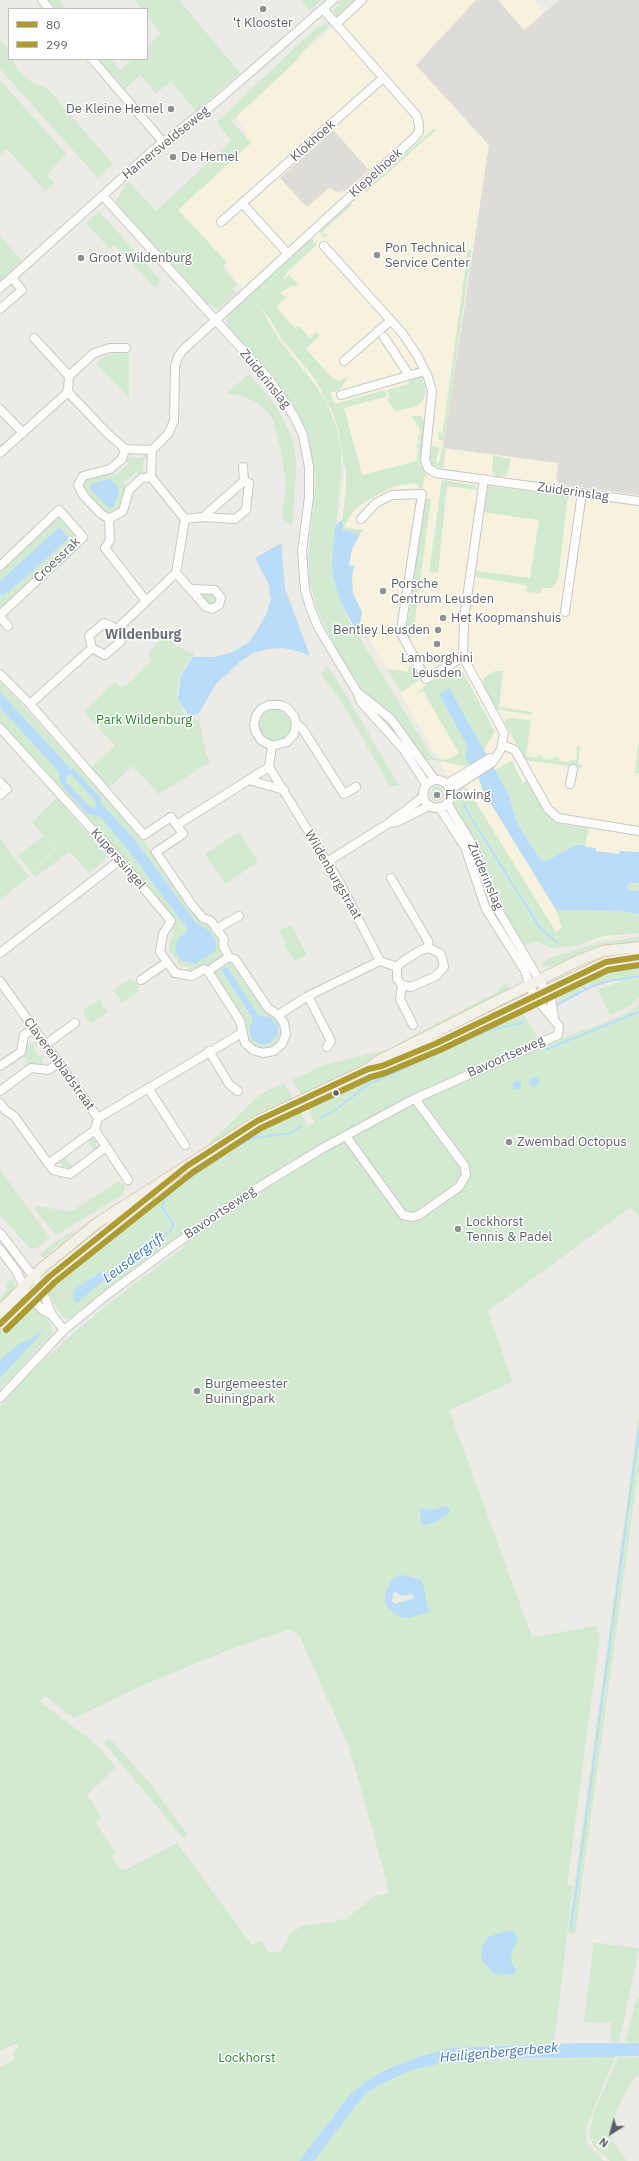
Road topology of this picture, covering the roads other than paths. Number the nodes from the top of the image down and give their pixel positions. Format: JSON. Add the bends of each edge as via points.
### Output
{"nodes":[{"id":1,"x":42,"y":0,"type":"edge"},
{"id":2,"x":333,"y":0,"type":"edge"},
{"id":3,"x":362,"y":0,"type":"edge"},
{"id":4,"x":48,"y":8,"type":"edge"},
{"id":5,"x":323,"y":9,"type":"junction"},
{"id":6,"x":336,"y":24,"type":"junction"},
{"id":7,"x":93,"y":60,"type":"edge"},
{"id":8,"x":384,"y":78,"type":"junction"},
{"id":9,"x":163,"y":142,"type":"junction"},
{"id":10,"x":103,"y":196,"type":"junction"},
{"id":11,"x":243,"y":204,"type":"junction"},
{"id":12,"x":221,"y":222,"type":"dead end"},
{"id":13,"x":324,"y":246,"type":"dead end"},
{"id":14,"x":288,"y":254,"type":"junction"},
{"id":15,"x":12,"y":278,"type":"junction"},
{"id":16,"x":0,"y":288,"type":"edge"},
{"id":17,"x":0,"y":309,"type":"edge"},
{"id":18,"x":215,"y":320,"type":"junction"},
{"id":19,"x":390,"y":321,"type":"junction"},
{"id":20,"x":384,"y":337,"type":"dead end"},
{"id":21,"x":34,"y":338,"type":"dead end"},
{"id":22,"x":126,"y":348,"type":"dead end"},
{"id":23,"x":344,"y":361,"type":"dead end"},
{"id":24,"x":425,"y":371,"type":"junction"},
{"id":25,"x":409,"y":375,"type":"junction"},
{"id":26,"x":69,"y":376,"type":"junction"},
{"id":27,"x":68,"y":392,"type":"junction"},
{"id":28,"x":341,"y":395,"type":"dead end"},
{"id":29,"x":0,"y":409,"type":"edge"},
{"id":30,"x":22,"y":433,"type":"junction"},
{"id":31,"x":125,"y":448,"type":"junction"},
{"id":32,"x":152,"y":450,"type":"junction"},
{"id":33,"x":0,"y":453,"type":"edge"},
{"id":34,"x":243,"y":467,"type":"dead end"},
{"id":35,"x":151,"y":477,"type":"junction"},
{"id":36,"x":484,"y":479,"type":"junction"},
{"id":37,"x":244,"y":481,"type":"junction"},
{"id":38,"x":582,"y":493,"type":"junction"},
{"id":39,"x":639,"y":501,"type":"edge"},
{"id":40,"x":203,"y":517,"type":"junction"},
{"id":41,"x":109,"y":519,"type":"junction"},
{"id":42,"x":361,"y":519,"type":"dead end"},
{"id":43,"x":185,"y":520,"type":"junction"},
{"id":44,"x":0,"y":566,"type":"edge"},
{"id":45,"x":176,"y":573,"type":"junction"},
{"id":46,"x":191,"y":589,"type":"dead end"},
{"id":47,"x":146,"y":601,"type":"junction"},
{"id":48,"x":564,"y":612,"type":"dead end"},
{"id":49,"x":0,"y":616,"type":"edge"},
{"id":50,"x":8,"y":626,"type":"dead end"},
{"id":51,"x":117,"y":629,"type":"junction"},
{"id":52,"x":92,"y":648,"type":"junction"},
{"id":53,"x":463,"y":657,"type":"junction"},
{"id":54,"x":0,"y":674,"type":"edge"},
{"id":55,"x":358,"y":692,"type":"junction"},
{"id":56,"x":30,"y":704,"type":"junction"},
{"id":57,"x":296,"y":724,"type":"junction"},
{"id":58,"x":1,"y":730,"type":"edge"},
{"id":59,"x":502,"y":744,"type":"junction"},
{"id":60,"x":272,"y":746,"type":"junction"},
{"id":61,"x":269,"y":767,"type":"junction"},
{"id":62,"x":573,"y":769,"type":"dead end"},
{"id":63,"x":249,"y":780,"type":"junction"},
{"id":64,"x":435,"y":780,"type":"junction"},
{"id":65,"x":0,"y":782,"type":"edge"},
{"id":66,"x":426,"y":784,"type":"junction"},
{"id":67,"x":570,"y":784,"type":"dead end"},
{"id":68,"x":356,"y":787,"type":"dead end"},
{"id":69,"x":449,"y":787,"type":"junction"},
{"id":70,"x":284,"y":790,"type":"junction"},
{"id":71,"x":0,"y":795,"type":"edge"},
{"id":72,"x":423,"y":797,"type":"junction"},
{"id":73,"x":447,"y":803,"type":"junction"},
{"id":74,"x":429,"y":806,"type":"junction"},
{"id":75,"x":439,"y":808,"type":"junction"},
{"id":76,"x":389,"y":823,"type":"junction"},
{"id":77,"x":177,"y":825,"type":"junction"},
{"id":78,"x":639,"y":831,"type":"edge"},
{"id":79,"x":120,"y":860,"type":"junction"},
{"id":80,"x":327,"y":862,"type":"junction"},
{"id":81,"x":391,"y":878,"type":"dead end"},
{"id":82,"x":239,"y":916,"type":"dead end"},
{"id":83,"x":216,"y":929,"type":"junction"},
{"id":84,"x":639,"y":947,"type":"edge"},
{"id":85,"x":429,"y":948,"type":"junction"},
{"id":86,"x":0,"y":953,"type":"edge"},
{"id":87,"x":229,"y":957,"type":"junction"},
{"id":88,"x":639,"y":957,"type":"edge"},
{"id":89,"x":380,"y":961,"type":"junction"},
{"id":90,"x":166,"y":963,"type":"junction"},
{"id":91,"x":397,"y":967,"type":"junction"},
{"id":92,"x":208,"y":971,"type":"junction"},
{"id":93,"x":141,"y":980,"type":"dead end"},
{"id":94,"x":0,"y":981,"type":"edge"},
{"id":95,"x":540,"y":981,"type":"junction"},
{"id":96,"x":402,"y":985,"type":"junction"},
{"id":97,"x":529,"y":986,"type":"junction"},
{"id":98,"x":546,"y":991,"type":"junction"},
{"id":99,"x":308,"y":996,"type":"junction"},
{"id":100,"x":534,"y":996,"type":"junction"},
{"id":101,"x":278,"y":1014,"type":"junction"},
{"id":102,"x":554,"y":1017,"type":"junction"},
{"id":103,"x":75,"y":1023,"type":"dead end"},
{"id":104,"x":413,"y":1025,"type":"dead end"},
{"id":105,"x":34,"y":1028,"type":"junction"},
{"id":106,"x":242,"y":1033,"type":"junction"},
{"id":107,"x":45,"y":1045,"type":"junction"},
{"id":108,"x":327,"y":1047,"type":"dead end"},
{"id":109,"x":209,"y":1051,"type":"junction"},
{"id":110,"x":58,"y":1063,"type":"junction"},
{"id":111,"x":0,"y":1066,"type":"edge"},
{"id":112,"x":368,"y":1069,"type":"junction"},
{"id":113,"x":148,"y":1088,"type":"junction"},
{"id":114,"x":238,"y":1090,"type":"dead end"},
{"id":115,"x":0,"y":1091,"type":"edge"},
{"id":116,"x":415,"y":1099,"type":"junction"},
{"id":117,"x":2,"y":1109,"type":"edge"},
{"id":118,"x":98,"y":1118,"type":"junction"},
{"id":119,"x":95,"y":1130,"type":"junction"},
{"id":120,"x":346,"y":1136,"type":"junction"},
{"id":121,"x":185,"y":1145,"type":"dead end"},
{"id":122,"x":106,"y":1147,"type":"junction"},
{"id":123,"x":48,"y":1164,"type":"junction"},
{"id":124,"x":187,"y":1166,"type":"junction"},
{"id":125,"x":128,"y":1180,"type":"dead end"},
{"id":126,"x":0,"y":1233,"type":"edge"},
{"id":127,"x":0,"y":1249,"type":"edge"},
{"id":128,"x":33,"y":1276,"type":"junction"},
{"id":129,"x":40,"y":1285,"type":"junction"},
{"id":130,"x":23,"y":1286,"type":"junction"},
{"id":131,"x":28,"y":1296,"type":"junction"},
{"id":132,"x":0,"y":1311,"type":"edge"},
{"id":133,"x":52,"y":1315,"type":"junction"},
{"id":134,"x":0,"y":1324,"type":"edge"},
{"id":135,"x":64,"y":1330,"type":"junction"},
{"id":136,"x":0,"y":1398,"type":"edge"}],
"edges":[{"from":1,"to":4,"type":"street"},
{"from":2,"to":5,"type":"street","name":"Hamersveldseweg"},
{"from":3,"to":6,"type":"street"},
{"from":5,"to":6,"type":"street","name":"Klepelhoek"},
{"from":5,"to":9,"type":"street","name":"Hamersveldseweg","via":[[216,102]]},
{"from":6,"to":8,"type":"street","name":"Klepelhoek"},
{"from":7,"to":9,"type":"street"},
{"from":8,"to":11,"type":"street","name":"Klokhoek"},
{"from":8,"to":14,"type":"street","name":"Klepelhoek","via":[[417,116],[419,132]]},
{"from":9,"to":10,"type":"street","name":"Hamersveldseweg"},
{"from":10,"to":15,"type":"street","name":"Hamersveldseweg"},
{"from":10,"to":18,"type":"street","name":"Zuiderinslag"},
{"from":11,"to":12,"type":"street","name":"Klokhoek"},
{"from":11,"to":14,"type":"street"},
{"from":13,"to":19,"type":"street","name":"Zuiderinslag"},
{"from":14,"to":18,"type":"street","name":"Klepelhoek"},
{"from":15,"to":16,"type":"street","name":"Hamersveldseweg"},
{"from":15,"to":17,"type":"street","via":[[22,290]]},
{"from":18,"to":32,"type":"street","name":"Klepelhoek","via":[[178,357],[175,366],[174,421],[168,434]]},
{"from":18,"to":55,"type":"street","name":"Zuiderinslag","via":[[280,394],[303,435],[310,480],[302,552],[305,590],[318,627]]},
{"from":19,"to":23,"type":"street"},
{"from":19,"to":24,"type":"street","name":"Zuiderinslag","via":[[417,355]]},
{"from":20,"to":25,"type":"street"},
{"from":21,"to":26,"type":"street"},
{"from":22,"to":26,"type":"street","via":[[110,348],[94,353]]},
{"from":24,"to":25,"type":"street"},
{"from":24,"to":36,"type":"street","name":"Zuiderinslag","via":[[432,391],[425,460],[428,468],[436,473]]},
{"from":25,"to":28,"type":"street"},
{"from":26,"to":27,"type":"street"},
{"from":27,"to":30,"type":"street"},
{"from":27,"to":31,"type":"street"},
{"from":29,"to":30,"type":"street"},
{"from":30,"to":33,"type":"street"},
{"from":31,"to":32,"type":"street"},
{"from":31,"to":41,"type":"street","via":[[122,459],[110,469],[87,473],[78,485],[100,513]]},
{"from":32,"to":35,"type":"street"},
{"from":34,"to":37,"type":"street"},
{"from":35,"to":41,"type":"street","via":[[142,478],[129,490],[123,512]]},
{"from":35,"to":43,"type":"street"},
{"from":36,"to":38,"type":"street","name":"Zuiderinslag"},
{"from":36,"to":53,"type":"street","via":[[464,619]]},
{"from":37,"to":40,"type":"street"},
{"from":37,"to":40,"type":"street","via":[[249,483],[246,510],[236,519]]},
{"from":38,"to":39,"type":"street","name":"Zuiderinslag"},
{"from":38,"to":48,"type":"street"},
{"from":40,"to":43,"type":"street"},
{"from":41,"to":47,"type":"street","via":[[110,540],[104,548]]},
{"from":42,"to":53,"type":"street","via":[[376,503],[392,495],[422,494],[402,635],[426,680]]},
{"from":43,"to":45,"type":"street"},
{"from":44,"to":49,"type":"street","name":"Croessrak","via":[[59,510],[83,537]]},
{"from":45,"to":46,"type":"street"},
{"from":45,"to":47,"type":"street"},
{"from":47,"to":51,"type":"street"},
{"from":49,"to":50,"type":"street","name":"Croessrak"},
{"from":51,"to":52,"type":"street","via":[[104,623],[89,636]]},
{"from":51,"to":52,"type":"street","via":[[121,641],[105,655]]},
{"from":52,"to":56,"type":"street"},
{"from":53,"to":59,"type":"street","via":[[504,733]]},
{"from":54,"to":56,"type":"street"},
{"from":55,"to":64,"type":"street","name":"Zuiderinslag","via":[[402,732]]},
{"from":55,"to":66,"type":"street","name":"Zuiderinslag","via":[[361,702],[404,750]]},
{"from":56,"to":77,"type":"street","via":[[144,835],[171,817]]},
{"from":57,"to":60,"type":"street","via":[[294,734],[287,742]]},
{"from":57,"to":60,"type":"street","via":[[294,716],[287,708],[269,705],[261,709],[254,725],[256,732],[261,740]]},
{"from":57,"to":68,"type":"street","via":[[302,728],[344,794]]},
{"from":58,"to":79,"type":"street","name":"Kuperssingel"},
{"from":59,"to":69,"type":"street","via":[[498,754]]},
{"from":59,"to":78,"type":"street","via":[[515,750],[548,809],[558,818]]},
{"from":60,"to":61,"type":"street"},
{"from":61,"to":63,"type":"street"},
{"from":61,"to":70,"type":"street","name":"Wildenburgstraat"},
{"from":62,"to":67,"type":"street"},
{"from":63,"to":70,"type":"street"},
{"from":63,"to":77,"type":"street"},
{"from":64,"to":66,"type":"street"},
{"from":64,"to":69,"type":"street"},
{"from":65,"to":71,"type":"street","via":[[7,789]]},
{"from":66,"to":72,"type":"street"},
{"from":69,"to":73,"type":"street"},
{"from":70,"to":80,"type":"street","name":"Wildenburgstraat"},
{"from":72,"to":74,"type":"street"},
{"from":72,"to":76,"type":"street"},
{"from":73,"to":75,"type":"street"},
{"from":73,"to":95,"type":"street","name":"Zuiderinslag","via":[[475,850],[494,903]]},
{"from":74,"to":75,"type":"street"},
{"from":74,"to":76,"type":"street","via":[[397,822]]},
{"from":75,"to":97,"type":"street","name":"Zuiderinslag","via":[[465,847],[481,899],[524,969]]},
{"from":76,"to":80,"type":"street"},
{"from":77,"to":83,"type":"street","via":[[183,834],[156,852],[192,905]]},
{"from":79,"to":86,"type":"street"},
{"from":79,"to":90,"type":"street","name":"Kuperssingel","via":[[171,921],[164,934],[160,952]]},
{"from":80,"to":89,"type":"street","name":"Wildenburgstraat"},
{"from":81,"to":85,"type":"street","via":[[428,941]]},
{"from":82,"to":83,"type":"street"},
{"from":83,"to":87,"type":"street","via":[[224,939],[223,946]]},
{"from":84,"to":95,"type":"main road","via":[[603,951]]},
{"from":85,"to":91,"type":"street","via":[[421,950]]},
{"from":85,"to":96,"type":"street","via":[[441,954],[444,967],[436,976],[411,987]]},
{"from":87,"to":92,"type":"street"},
{"from":87,"to":101,"type":"street","via":[[235,959],[268,1008]]},
{"from":88,"to":98,"type":"main road","via":[[606,962]]},
{"from":89,"to":91,"type":"street"},
{"from":89,"to":99,"type":"street"},
{"from":90,"to":92,"type":"street","via":[[175,973],[182,975],[192,976],[204,968]]},
{"from":90,"to":93,"type":"street"},
{"from":91,"to":96,"type":"street","via":[[397,979]]},
{"from":92,"to":106,"type":"street","via":[[240,1021]]},
{"from":94,"to":105,"type":"street","name":"Claverenbladstraat"},
{"from":95,"to":97,"type":"main road"},
{"from":95,"to":98,"type":"street","name":"Zuiderinslag"},
{"from":96,"to":104,"type":"street","via":[[400,1000]]},
{"from":97,"to":100,"type":"street","name":"Zuiderinslag"},
{"from":97,"to":112,"type":"main road","via":[[378,1060]]},
{"from":98,"to":100,"type":"main road"},
{"from":98,"to":102,"type":"street","name":"Bavoortseweg","via":[[551,1000]]},
{"from":99,"to":101,"type":"street"},
{"from":99,"to":108,"type":"street","via":[[331,1041]]},
{"from":100,"to":102,"type":"street","name":"Bavoortseweg"},
{"from":100,"to":112,"type":"main road","via":[[437,1043],[382,1066]]},
{"from":101,"to":106,"type":"street","via":[[284,1023],[286,1034],[282,1044],[274,1051],[264,1053],[253,1050],[245,1043]]},
{"from":102,"to":116,"type":"street","name":"Bavoortseweg","via":[[559,1026],[558,1034]]},
{"from":103,"to":107,"type":"street"},
{"from":105,"to":107,"type":"street","name":"Claverenbladstraat"},
{"from":105,"to":111,"type":"street","via":[[24,1035],[21,1052]]},
{"from":106,"to":109,"type":"street","name":"Claverenbladstraat"},
{"from":107,"to":110,"type":"street","name":"Claverenbladstraat"},
{"from":109,"to":113,"type":"street","name":"Claverenbladstraat"},
{"from":109,"to":114,"type":"street","via":[[229,1084]]},
{"from":110,"to":115,"type":"street","via":[[48,1070],[31,1068]]},
{"from":110,"to":118,"type":"street","name":"Claverenbladstraat"},
{"from":112,"to":124,"type":"main road","via":[[257,1121]]},
{"from":113,"to":118,"type":"street","name":"Claverenbladstraat"},
{"from":113,"to":121,"type":"street"},
{"from":116,"to":120,"type":"street","name":"Bavoortseweg"},
{"from":116,"to":120,"type":"street","via":[[464,1165],[466,1175],[460,1187],[419,1215],[403,1215]]},
{"from":117,"to":123,"type":"street","via":[[14,1116]]},
{"from":118,"to":119,"type":"street"},
{"from":119,"to":122,"type":"street"},
{"from":119,"to":123,"type":"street"},
{"from":120,"to":135,"type":"street","name":"Bavoortseweg","via":[[254,1190],[198,1228]]},
{"from":122,"to":123,"type":"street","via":[[70,1174],[53,1170]]},
{"from":122,"to":125,"type":"street"},
{"from":124,"to":128,"type":"main road","via":[[97,1223]]},
{"from":124,"to":129,"type":"main road"},
{"from":126,"to":128,"type":"street"},
{"from":127,"to":130,"type":"street","via":[[17,1272]]},
{"from":128,"to":129,"type":"street"},
{"from":128,"to":130,"type":"main road"},
{"from":129,"to":131,"type":"main road"},
{"from":129,"to":133,"type":"street"},
{"from":130,"to":131,"type":"street"},
{"from":130,"to":132,"type":"main road"},
{"from":131,"to":133,"type":"street"},
{"from":131,"to":134,"type":"main road"},
{"from":133,"to":135,"type":"street"},
{"from":135,"to":136,"type":"street","name":"Bavoortseweg"}]}
